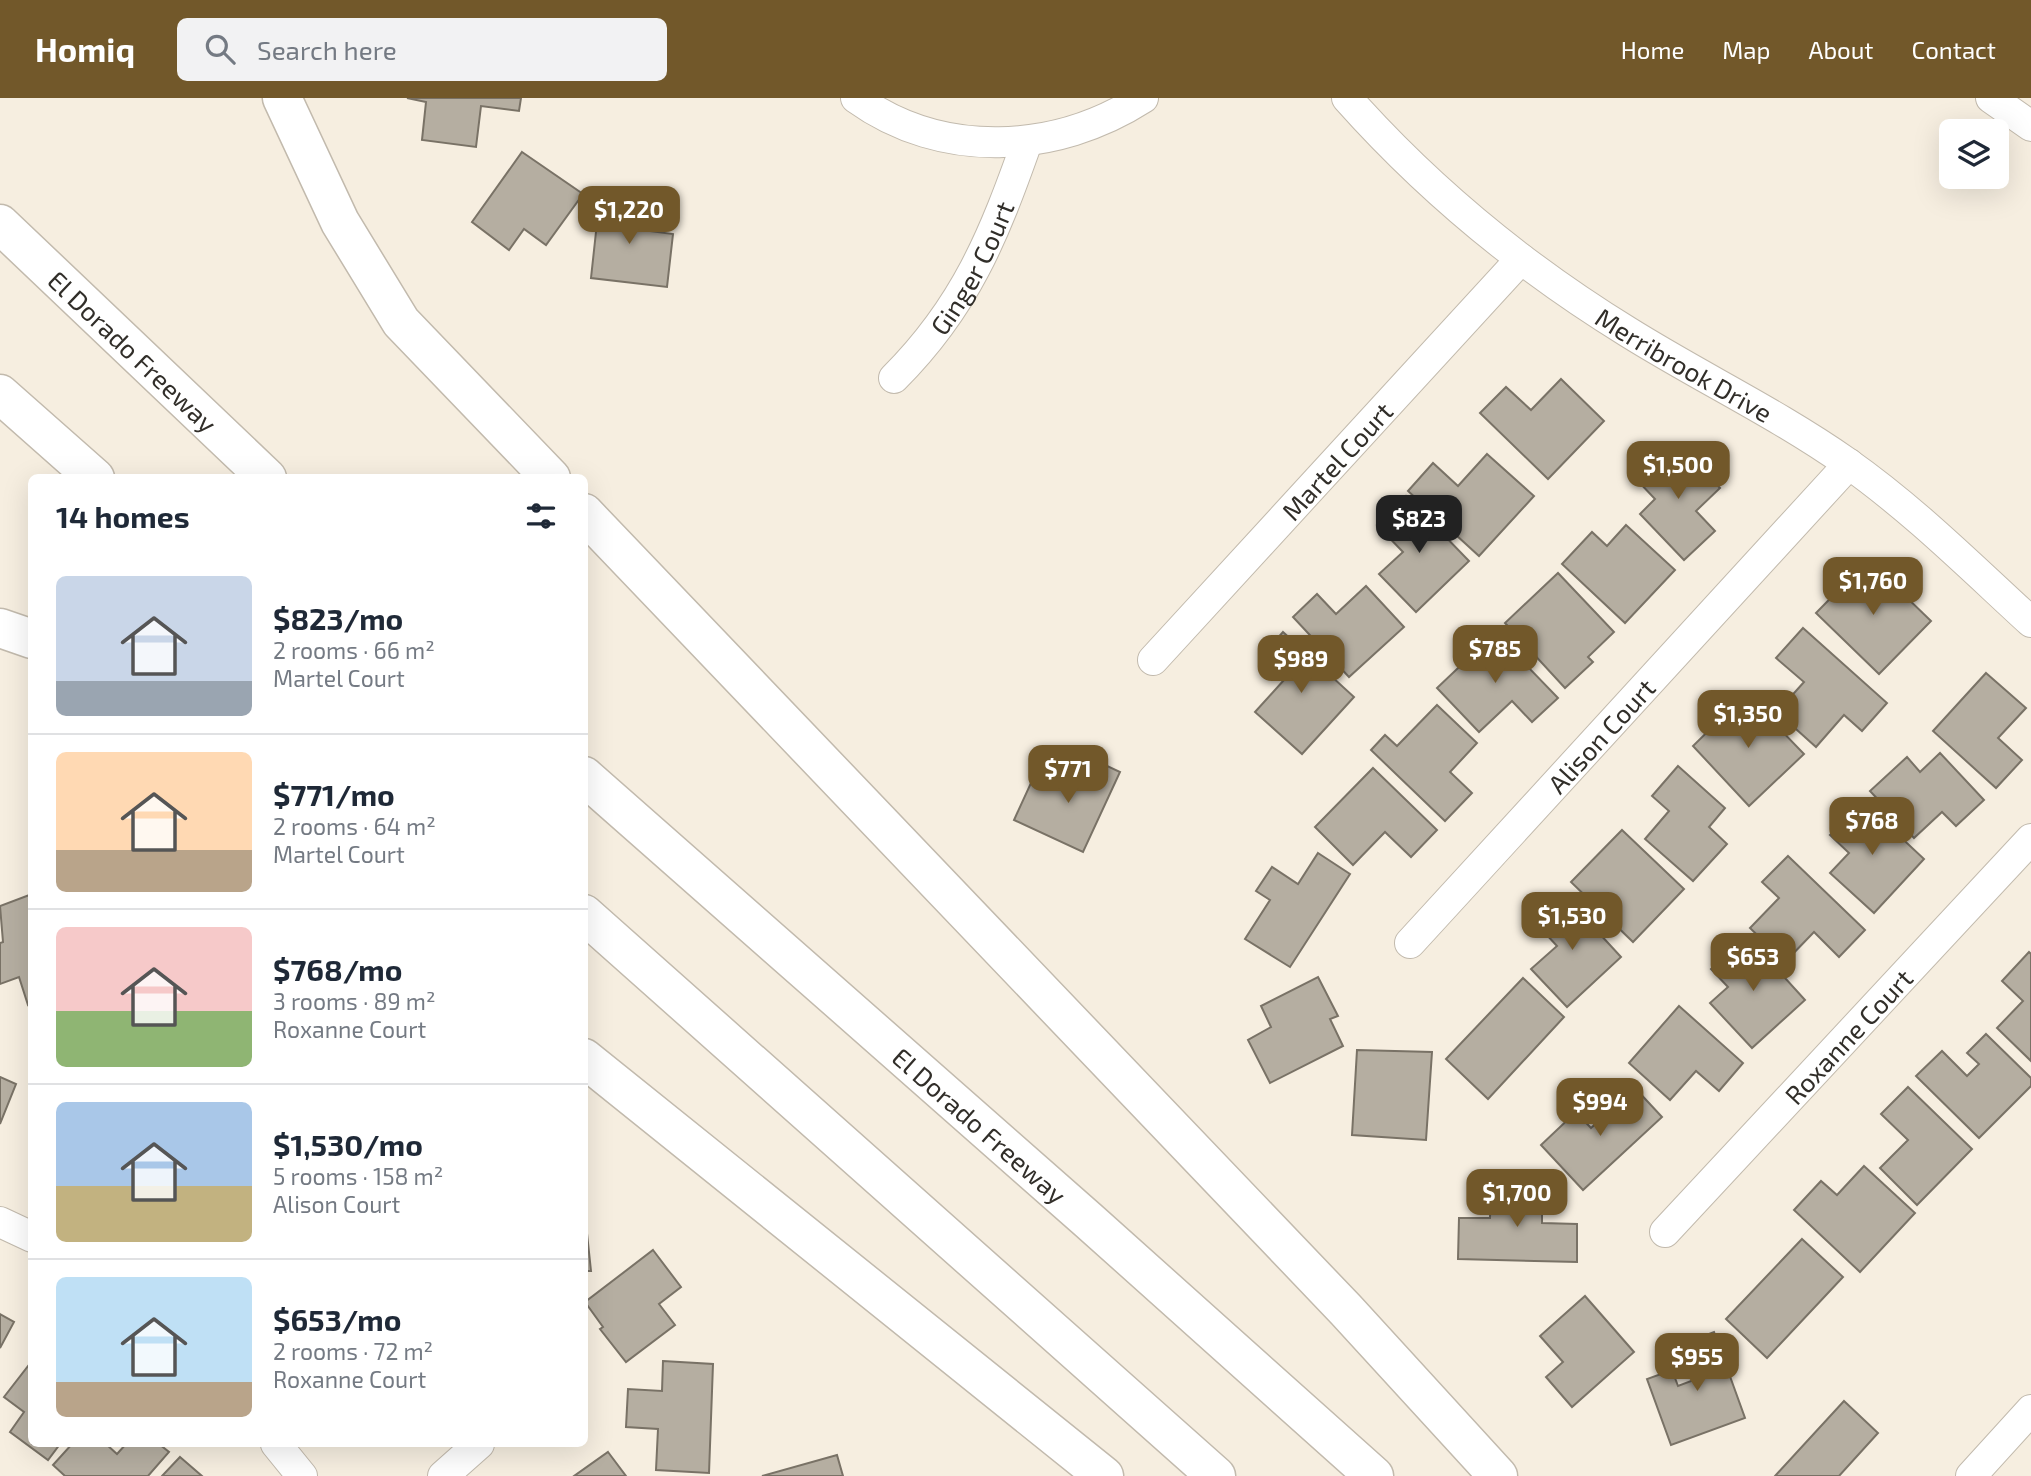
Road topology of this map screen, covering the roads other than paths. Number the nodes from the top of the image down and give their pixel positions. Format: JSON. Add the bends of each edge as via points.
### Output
{"nodes":[{"id":1,"x":282,"y":98,"type":"edge"},
{"id":2,"x":856,"y":98,"type":"edge"},
{"id":3,"x":1143,"y":98,"type":"edge"},
{"id":4,"x":1347,"y":98,"type":"edge"},
{"id":5,"x":1991,"y":98,"type":"edge"},
{"id":6,"x":2031,"y":126,"type":"edge"},
{"id":7,"x":1027,"y":142,"type":"junction"},
{"id":8,"x":0,"y":224,"type":"edge"},
{"id":9,"x":1521,"y":259,"type":"junction"},
{"id":10,"x":894,"y":378,"type":"dead end"},
{"id":11,"x":0,"y":394,"type":"edge"},
{"id":12,"x":1849,"y":464,"type":"junction"},
{"id":13,"x":90,"y":474,"type":"edge"},
{"id":14,"x":263,"y":474,"type":"edge"},
{"id":15,"x":547,"y":474,"type":"edge"},
{"id":16,"x":588,"y":517,"type":"edge"},
{"id":17,"x":2031,"y":622,"type":"edge"},
{"id":18,"x":0,"y":628,"type":"edge"},
{"id":19,"x":28,"y":638,"type":"edge"},
{"id":20,"x":1153,"y":660,"type":"dead end"},
{"id":21,"x":588,"y":780,"type":"edge"},
{"id":22,"x":2031,"y":839,"type":"edge"},
{"id":23,"x":588,"y":918,"type":"edge"},
{"id":24,"x":1410,"y":943,"type":"dead end"},
{"id":25,"x":588,"y":1061,"type":"edge"},
{"id":26,"x":0,"y":1222,"type":"edge"},
{"id":27,"x":1665,"y":1232,"type":"dead end"},
{"id":28,"x":28,"y":1235,"type":"edge"},
{"id":29,"x":2031,"y":1410,"type":"edge"},
{"id":30,"x":278,"y":1447,"type":"edge"},
{"id":31,"x":476,"y":1447,"type":"edge"},
{"id":32,"x":302,"y":1476,"type":"edge"},
{"id":33,"x":443,"y":1476,"type":"edge"},
{"id":34,"x":1104,"y":1476,"type":"edge"},
{"id":35,"x":1216,"y":1476,"type":"edge"},
{"id":36,"x":1374,"y":1476,"type":"edge"},
{"id":37,"x":1498,"y":1476,"type":"edge"},
{"id":38,"x":1971,"y":1476,"type":"edge"}],
"edges":[{"from":1,"to":15,"type":"highway","via":[[340,222],[401,322]]},
{"from":2,"to":7,"type":"street","via":[[908,127],[941,137]]},
{"from":3,"to":7,"type":"street","via":[[1079,131]]},
{"from":4,"to":9,"type":"street","name":"Merribrook Drive","via":[[1436,189]]},
{"from":5,"to":6,"type":"street"},
{"from":7,"to":10,"type":"street","name":"Ginger Court","via":[[1002,213],[953,309]]},
{"from":8,"to":14,"type":"highway","name":"El Dorado Freeway"},
{"from":9,"to":12,"type":"street","name":"Merribrook Drive","via":[[1629,332],[1772,413]]},
{"from":9,"to":20,"type":"street","name":"Martel Court"},
{"from":11,"to":13,"type":"highway"},
{"from":12,"to":17,"type":"street","name":"Merribrook Drive","via":[[1919,520]]},
{"from":12,"to":24,"type":"street","name":"Alison Court"},
{"from":16,"to":37,"type":"highway","via":[[1346,1310]]},
{"from":18,"to":19,"type":"highway"},
{"from":21,"to":36,"type":"highway","name":"El Dorado Freeway"},
{"from":22,"to":27,"type":"street","name":"Roxanne Court"},
{"from":23,"to":35,"type":"highway"},
{"from":25,"to":34,"type":"highway"},
{"from":26,"to":28,"type":"street"},
{"from":29,"to":38,"type":"street"},
{"from":30,"to":32,"type":"street"},
{"from":31,"to":33,"type":"street"}]}
